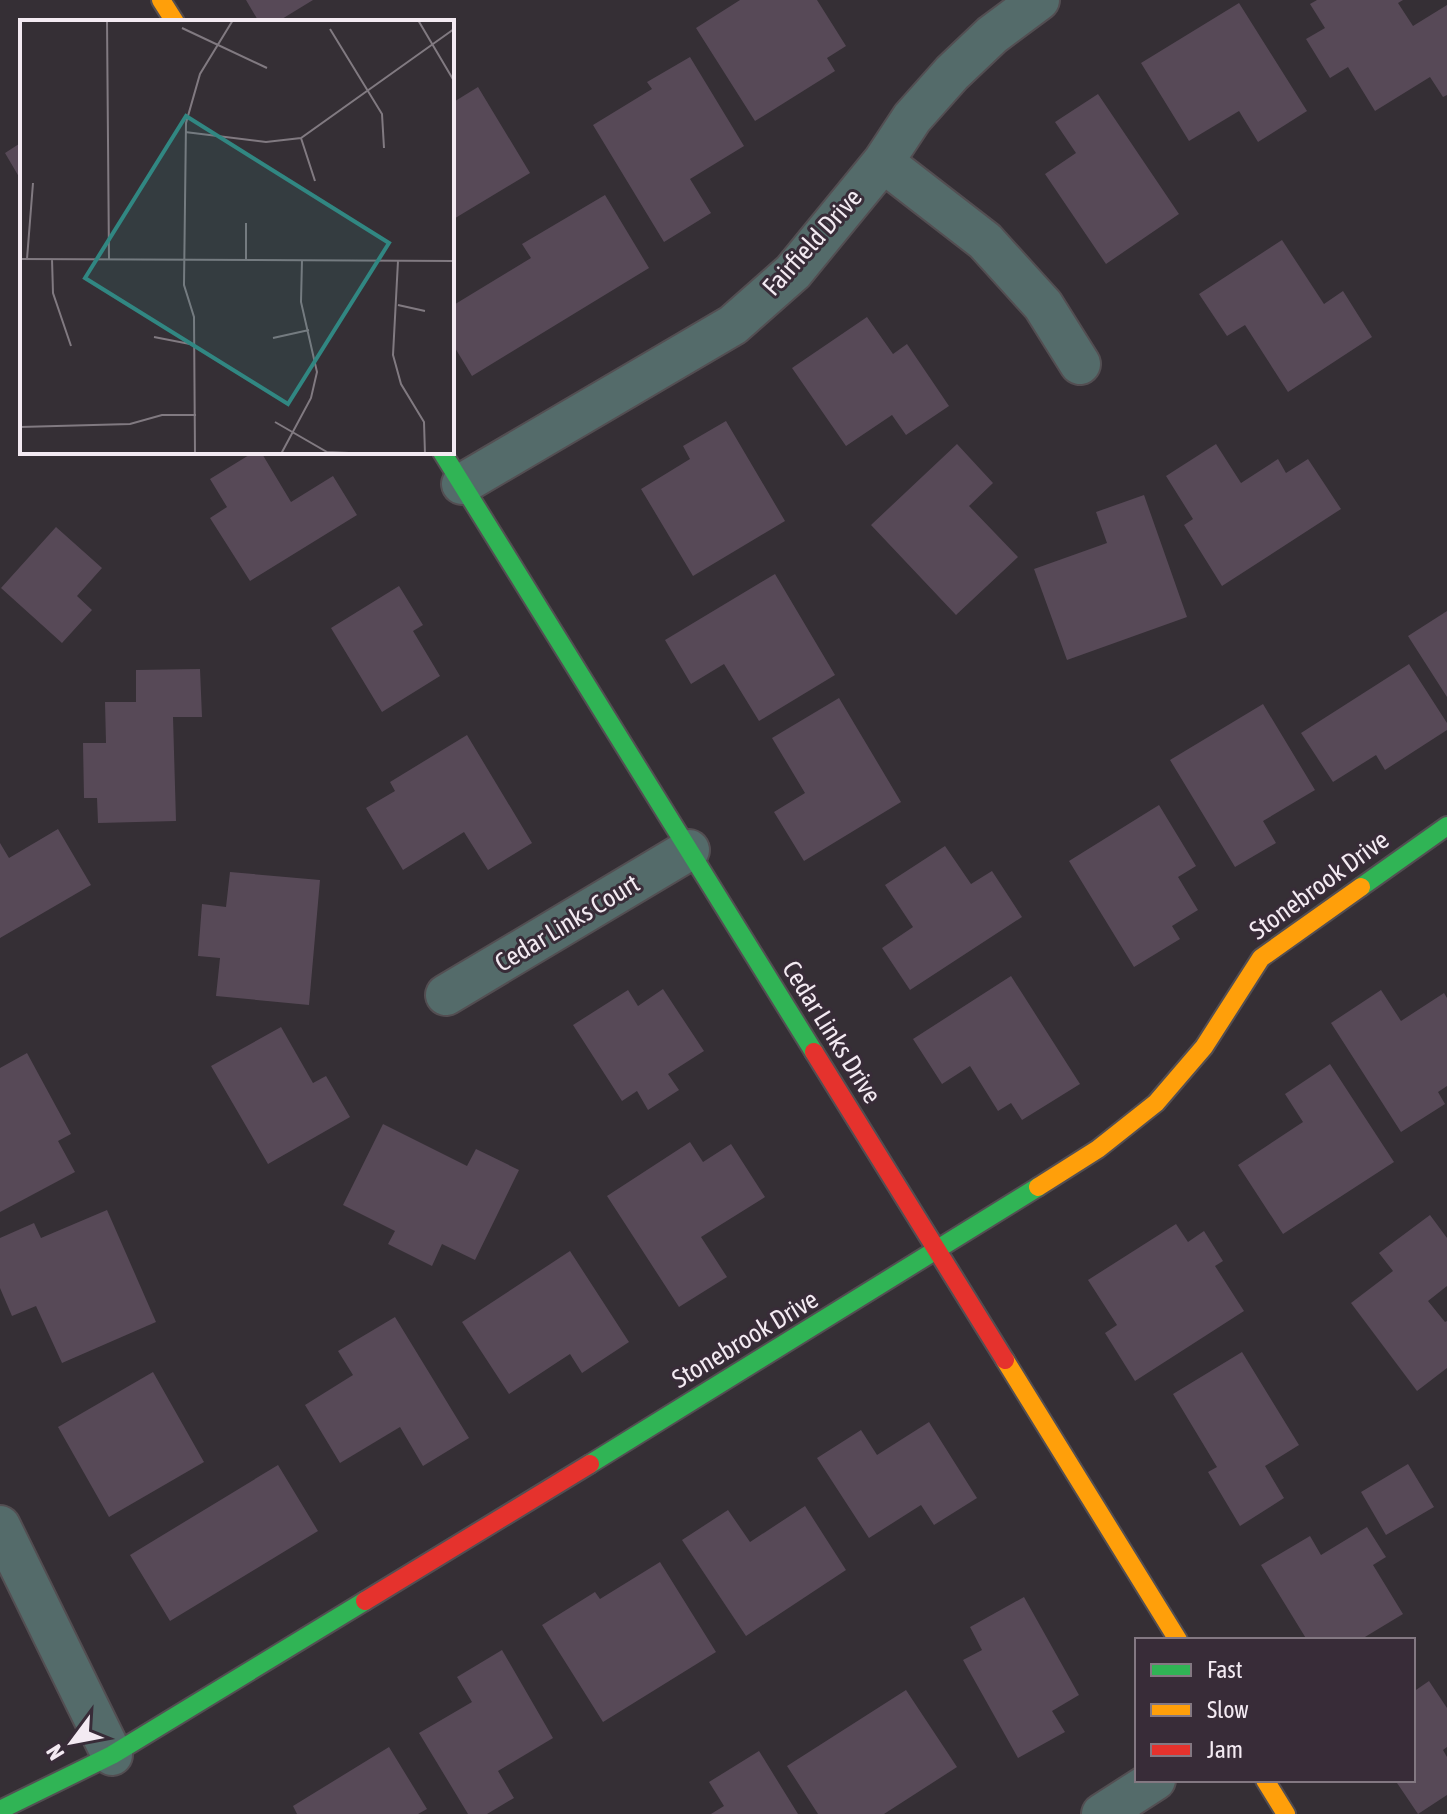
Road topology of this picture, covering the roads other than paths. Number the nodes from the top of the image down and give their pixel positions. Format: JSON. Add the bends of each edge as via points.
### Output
{"nodes":[{"id":1,"x":161,"y":0,"type":"edge"},
{"id":2,"x":1039,"y":0,"type":"edge"},
{"id":3,"x":174,"y":20,"type":"edge"},
{"id":4,"x":883,"y":162,"type":"junction"},
{"id":5,"x":1080,"y":364,"type":"dead end"},
{"id":6,"x":452,"y":468,"type":"edge"},
{"id":7,"x":1443,"y":838,"type":"edge"},
{"id":8,"x":689,"y":850,"type":"junction"},
{"id":9,"x":446,"y":995,"type":"dead end"},
{"id":10,"x":937,"y":1252,"type":"junction"},
{"id":11,"x":0,"y":1526,"type":"edge"},
{"id":12,"x":1177,"y":1638,"type":"edge"},
{"id":13,"x":112,"y":1755,"type":"junction"},
{"id":14,"x":1152,"y":1782,"type":"edge"},
{"id":15,"x":1266,"y":1782,"type":"edge"},
{"id":16,"x":0,"y":1810,"type":"edge"},
{"id":17,"x":1102,"y":1814,"type":"edge"},
{"id":18,"x":1286,"y":1814,"type":"edge"}],
"edges":[{"from":1,"to":3,"type":"street"},
{"from":2,"to":4,"type":"street","name":"Fairfield Drive","via":[[952,73],[912,118]]},
{"from":4,"to":5,"type":"street","via":[[985,241],[1043,305]]},
{"from":4,"to":6,"type":"street","name":"Fairfield Drive","via":[[793,272],[733,325]]},
{"from":6,"to":8,"type":"street","name":"Cedar Links Drive"},
{"from":7,"to":10,"type":"street","name":"Stonebrook Drive","via":[[1261,958],[1204,1047],[1156,1103],[1098,1149]]},
{"from":8,"to":9,"type":"street","name":"Cedar Links Court"},
{"from":8,"to":10,"type":"street","name":"Cedar Links Drive"},
{"from":10,"to":12,"type":"street","name":"Cedar Links Drive"},
{"from":10,"to":13,"type":"street","name":"Stonebrook Drive"},
{"from":11,"to":13,"type":"street"},
{"from":13,"to":16,"type":"street","name":"Stonebrook Drive"},
{"from":14,"to":17,"type":"street"},
{"from":15,"to":18,"type":"street"}]}
